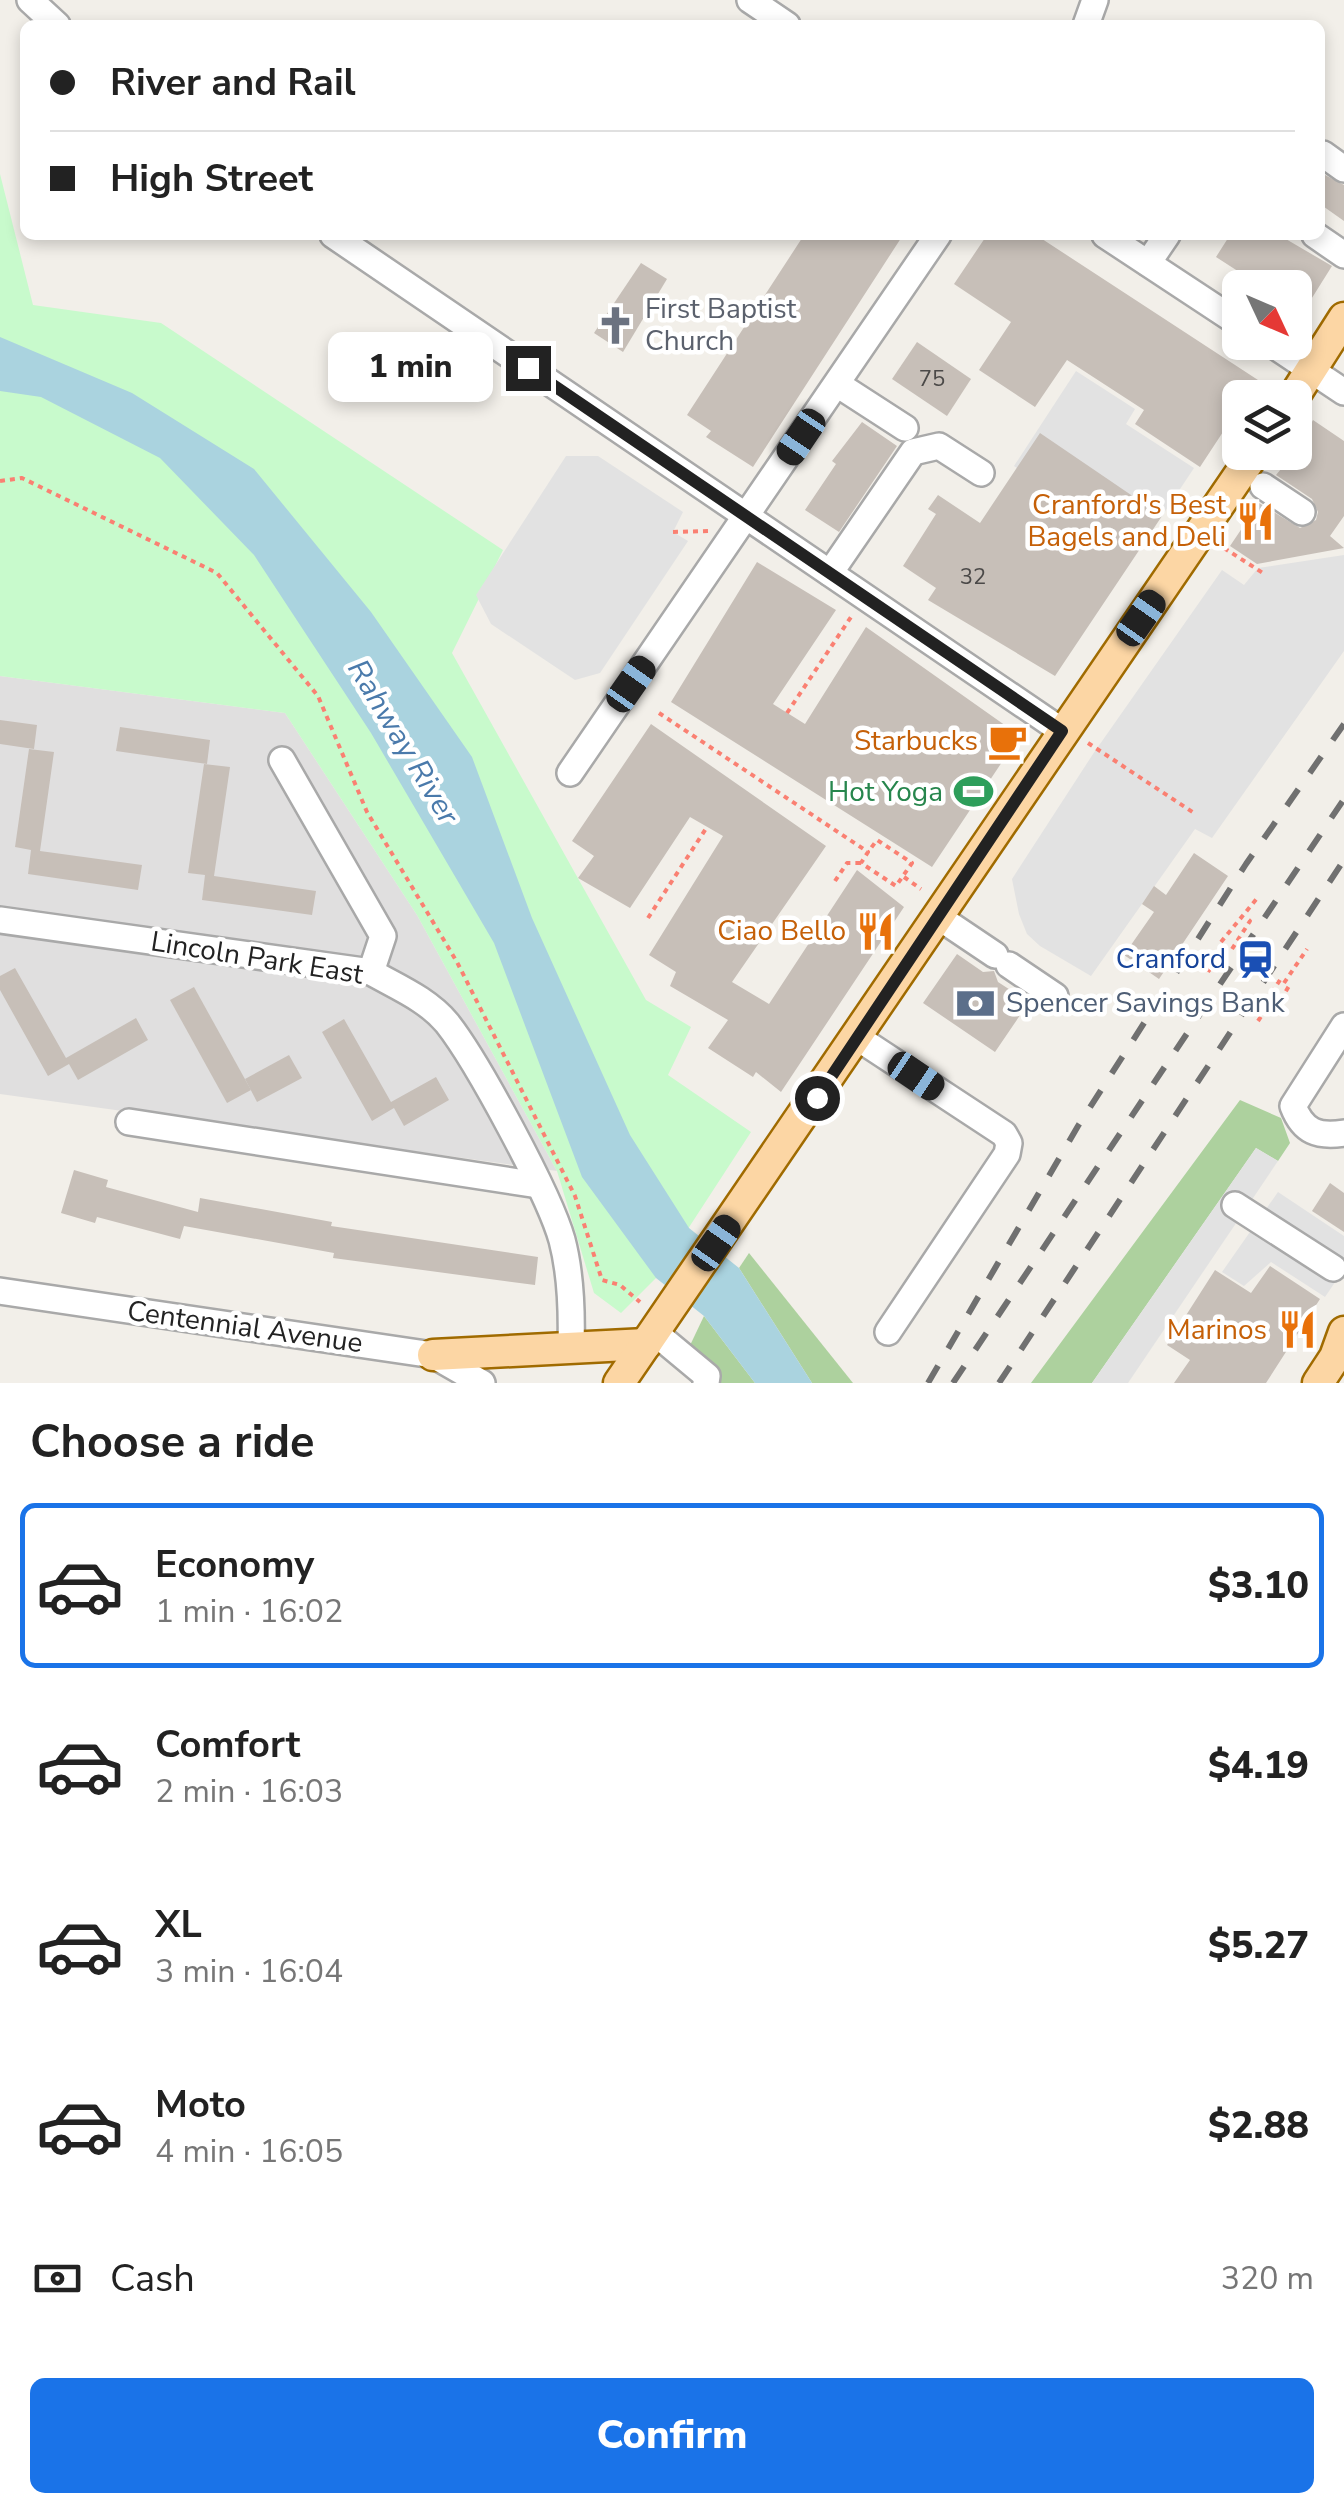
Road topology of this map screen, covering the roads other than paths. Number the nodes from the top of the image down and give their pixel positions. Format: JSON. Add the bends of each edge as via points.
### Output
{"nodes":[{"id":1,"x":30,"y":0,"type":"edge"},
{"id":2,"x":750,"y":0,"type":"edge"},
{"id":3,"x":52,"y":20,"type":"edge"},
{"id":4,"x":780,"y":20,"type":"edge"},
{"id":5,"x":340,"y":240,"type":"edge"},
{"id":6,"x":935,"y":240,"type":"edge"},
{"id":7,"x":1112,"y":240,"type":"edge"},
{"id":8,"x":1164,"y":240,"type":"edge"},
{"id":9,"x":1322,"y":240,"type":"edge"},
{"id":10,"x":1344,"y":255,"type":"edge"},
{"id":11,"x":1148,"y":263,"type":"junction"},
{"id":12,"x":1222,"y":312,"type":"edge"},
{"id":13,"x":1344,"y":318,"type":"edge"},
{"id":14,"x":1297,"y":360,"type":"edge"},
{"id":15,"x":1312,"y":370,"type":"junction"},
{"id":16,"x":1305,"y":380,"type":"edge"},
{"id":17,"x":837,"y":384,"type":"junction"},
{"id":18,"x":1344,"y":392,"type":"edge"},
{"id":19,"x":905,"y":428,"type":"dead end"},
{"id":20,"x":1244,"y":470,"type":"edge"},
{"id":21,"x":981,"y":473,"type":"dead end"},
{"id":22,"x":1263,"y":486,"type":"dead end"},
{"id":23,"x":1302,"y":512,"type":"dead end"},
{"id":24,"x":747,"y":517,"type":"junction"},
{"id":25,"x":830,"y":573,"type":"junction"},
{"id":26,"x":1075,"y":737,"type":"junction"},
{"id":27,"x":282,"y":760,"type":"dead end"},
{"id":28,"x":570,"y":772,"type":"dead end"},
{"id":29,"x":937,"y":916,"type":"junction"},
{"id":30,"x":0,"y":920,"type":"edge"},
{"id":31,"x":371,"y":972,"type":"junction"},
{"id":32,"x":1055,"y":996,"type":"dead end"},
{"id":33,"x":1344,"y":1026,"type":"edge"},
{"id":34,"x":858,"y":1038,"type":"junction"},
{"id":35,"x":1317,"y":1066,"type":"junction"},
{"id":36,"x":1344,"y":1071,"type":"edge"},
{"id":37,"x":129,"y":1122,"type":"dead end"},
{"id":38,"x":1344,"y":1133,"type":"edge"},
{"id":39,"x":538,"y":1185,"type":"junction"},
{"id":40,"x":1234,"y":1205,"type":"dead end"},
{"id":41,"x":1332,"y":1268,"type":"dead end"},
{"id":42,"x":0,"y":1292,"type":"edge"},
{"id":43,"x":650,"y":1325,"type":"junction"},
{"id":44,"x":888,"y":1332,"type":"dead end"},
{"id":45,"x":572,"y":1346,"type":"junction"},
{"id":46,"x":1341,"y":1347,"type":"edge"},
{"id":47,"x":432,"y":1355,"type":"junction"},
{"id":48,"x":482,"y":1383,"type":"edge"},
{"id":49,"x":619,"y":1383,"type":"edge"},
{"id":50,"x":706,"y":1383,"type":"edge"},
{"id":51,"x":1318,"y":1383,"type":"edge"}],
"edges":[{"from":1,"to":3,"type":"street"},
{"from":2,"to":4,"type":"street"},
{"from":5,"to":24,"type":"street"},
{"from":6,"to":17,"type":"street"},
{"from":7,"to":11,"type":"street"},
{"from":8,"to":11,"type":"street"},
{"from":9,"to":10,"type":"street"},
{"from":11,"to":12,"type":"street"},
{"from":13,"to":15,"type":"main road"},
{"from":14,"to":15,"type":"street"},
{"from":15,"to":16,"type":"main road"},
{"from":15,"to":18,"type":"street"},
{"from":17,"to":19,"type":"street"},
{"from":17,"to":24,"type":"street"},
{"from":20,"to":26,"type":"main road"},
{"from":21,"to":25,"type":"street","via":[[938,446],[913,452]]},
{"from":22,"to":23,"type":"street"},
{"from":24,"to":25,"type":"street"},
{"from":24,"to":28,"type":"street"},
{"from":25,"to":26,"type":"street"},
{"from":26,"to":29,"type":"main road"},
{"from":27,"to":31,"type":"street","via":[[383,936]]},
{"from":29,"to":32,"type":"street"},
{"from":29,"to":34,"type":"main road"},
{"from":30,"to":31,"type":"street","name":"Lincoln Park East"},
{"from":31,"to":39,"type":"street","name":"Lincoln Park East","via":[[446,1022]]},
{"from":33,"to":35,"type":"street"},
{"from":34,"to":43,"type":"main road","via":[[735,1217]]},
{"from":34,"to":44,"type":"street","via":[[1009,1143]]},
{"from":35,"to":36,"type":"street"},
{"from":35,"to":38,"type":"street","via":[[1294,1106],[1300,1124],[1319,1135]]},
{"from":37,"to":39,"type":"street"},
{"from":39,"to":45,"type":"street","name":"Lincoln Park East","via":[[561,1238]]},
{"from":40,"to":41,"type":"street"},
{"from":42,"to":47,"type":"street","name":"Centennial Avenue"},
{"from":43,"to":45,"type":"main road"},
{"from":43,"to":49,"type":"main road"},
{"from":43,"to":50,"type":"street","via":[[698,1364]]},
{"from":45,"to":47,"type":"main road"},
{"from":46,"to":51,"type":"main road"},
{"from":47,"to":48,"type":"street","name":"Centennial Avenue"}]}
